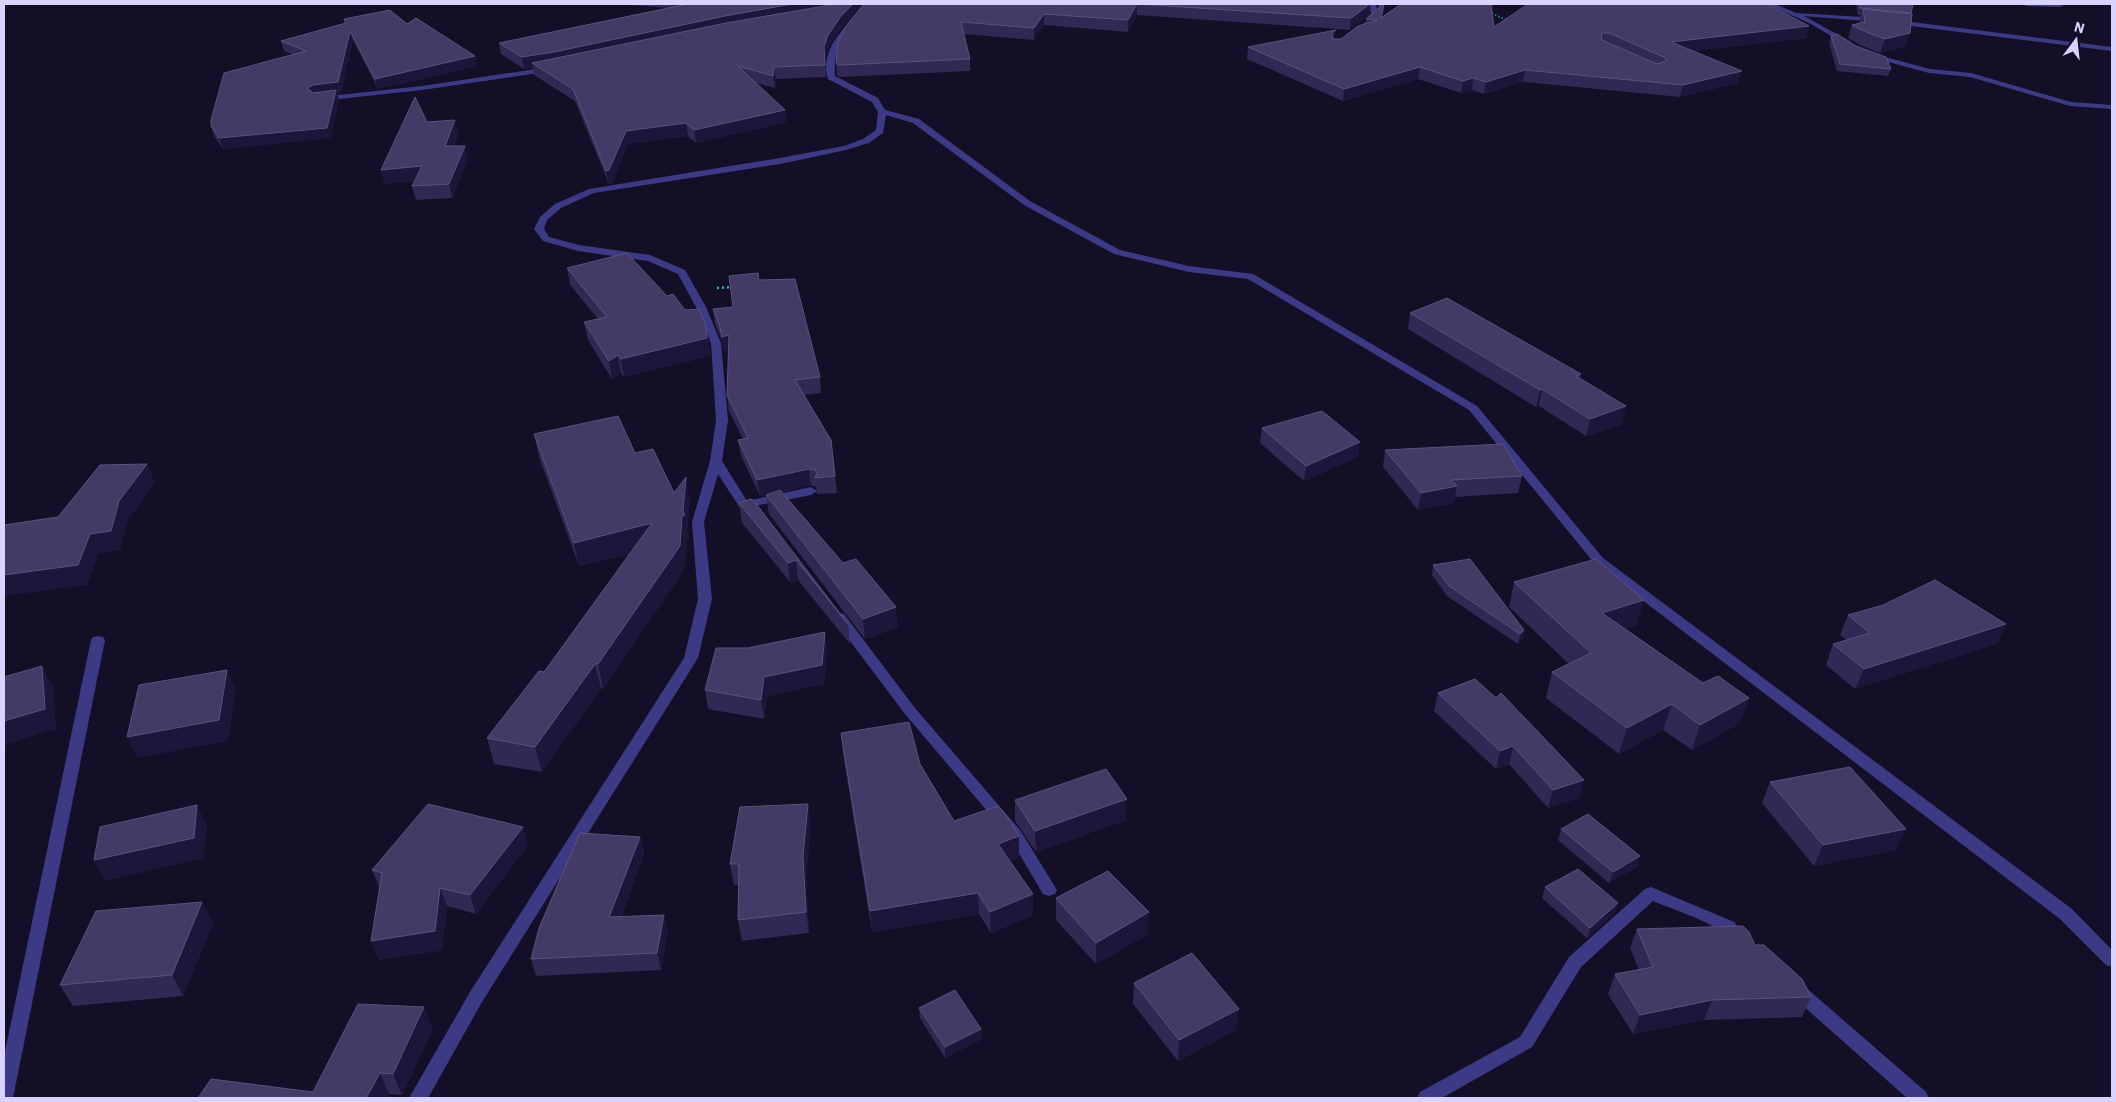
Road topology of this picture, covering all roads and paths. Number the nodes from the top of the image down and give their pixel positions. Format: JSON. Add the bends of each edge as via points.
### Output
{"nodes":[{"id":1,"x":869,"y":4,"type":"edge"},
{"id":2,"x":1373,"y":4,"type":"edge"},
{"id":3,"x":1770,"y":4,"type":"edge"},
{"id":4,"x":2026,"y":4,"type":"edge"},
{"id":5,"x":2061,"y":5,"type":"dead end"},
{"id":6,"x":1487,"y":11,"type":"edge"},
{"id":7,"x":1789,"y":13,"type":"junction"},
{"id":8,"x":1512,"y":22,"type":"edge"},
{"id":9,"x":1360,"y":29,"type":"edge"},
{"id":10,"x":2112,"y":49,"type":"edge"},
{"id":11,"x":1858,"y":50,"type":"edge"},
{"id":12,"x":1867,"y":53,"type":"edge"},
{"id":13,"x":556,"y":68,"type":"edge"},
{"id":14,"x":316,"y":100,"type":"edge"},
{"id":15,"x":2112,"y":107,"type":"edge"},
{"id":16,"x":882,"y":112,"type":"junction"},
{"id":17,"x":741,"y":287,"type":"edge"},
{"id":18,"x":692,"y":290,"type":"junction"},
{"id":19,"x":716,"y":461,"type":"junction"},
{"id":20,"x":811,"y":491,"type":"dead end"},
{"id":21,"x":744,"y":505,"type":"junction"},
{"id":22,"x":768,"y":524,"type":"edge"},
{"id":23,"x":833,"y":610,"type":"edge"},
{"id":24,"x":98,"y":640,"type":"dead end"},
{"id":25,"x":1048,"y":890,"type":"dead end"},
{"id":26,"x":1749,"y":947,"type":"edge"},
{"id":27,"x":2112,"y":960,"type":"edge"},
{"id":28,"x":1786,"y":979,"type":"edge"},
{"id":29,"x":4,"y":1098,"type":"edge"},
{"id":30,"x":418,"y":1098,"type":"edge"},
{"id":31,"x":1426,"y":1098,"type":"edge"},
{"id":32,"x":1920,"y":1098,"type":"edge"}],
"edges":[{"from":1,"to":16,"type":"street","via":[[836,44],[830,64],[832,77],[875,100]]},
{"from":2,"to":9,"type":"street","via":[[1376,17]]},
{"from":3,"to":7,"type":"street"},
{"from":4,"to":5,"type":"street"},
{"from":6,"to":8,"type":"path"},
{"from":7,"to":10,"type":"street","via":[[1879,20]]},
{"from":7,"to":11,"type":"street"},
{"from":12,"to":15,"type":"street","via":[[1911,68],[1971,75],[2070,104]]},
{"from":13,"to":14,"type":"street"},
{"from":16,"to":18,"type":"street","via":[[880,131],[866,141],[846,148],[592,190],[558,206],[543,219],[539,229],[546,239],[578,248],[650,258],[682,272]]},
{"from":16,"to":27,"type":"street","via":[[916,121],[1028,203],[1118,252],[1189,269],[1250,276],[1473,408],[1599,561],[2066,914]]},
{"from":17,"to":18,"type":"path"},
{"from":18,"to":19,"type":"street","via":[[716,343],[722,420]]},
{"from":19,"to":21,"type":"street"},
{"from":19,"to":30,"type":"street","via":[[698,522],[705,599],[691,658],[476,997]]},
{"from":20,"to":21,"type":"street"},
{"from":21,"to":22,"type":"street","via":[[762,516]]},
{"from":23,"to":25,"type":"street","via":[[910,711],[1015,834]]},
{"from":24,"to":29,"type":"street"},
{"from":26,"to":31,"type":"street","via":[[1728,927],[1652,893],[1575,962],[1526,1042]]},
{"from":28,"to":32,"type":"street"}]}
